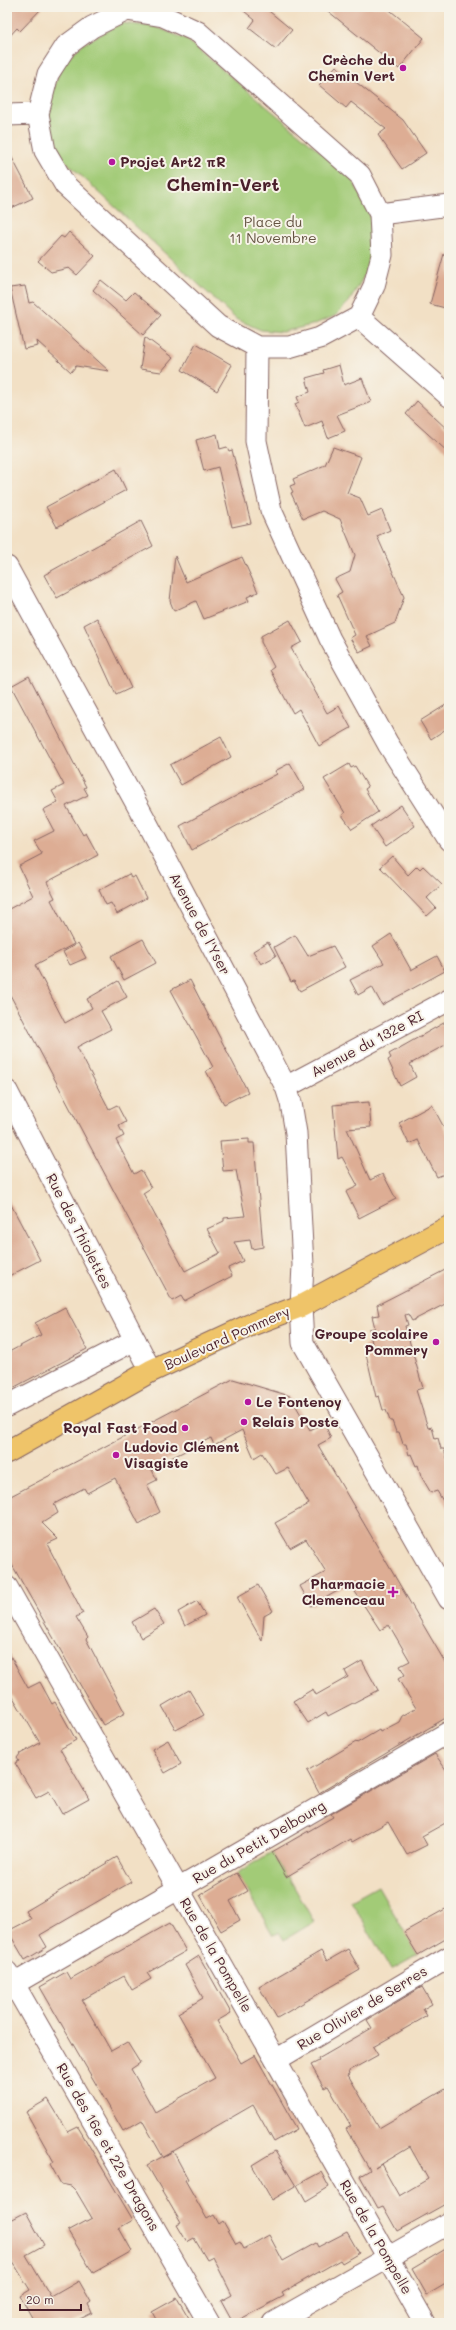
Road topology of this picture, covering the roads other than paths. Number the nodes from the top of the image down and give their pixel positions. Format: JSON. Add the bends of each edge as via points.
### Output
{"nodes":[{"id":1,"x":126,"y":8,"type":"edge"},
{"id":2,"x":38,"y":114,"type":"junction"},
{"id":3,"x":7,"y":115,"type":"edge"},
{"id":4,"x":449,"y":205,"type":"edge"},
{"id":5,"x":380,"y":214,"type":"junction"},
{"id":6,"x":359,"y":317,"type":"junction"},
{"id":7,"x":257,"y":347,"type":"junction"},
{"id":8,"x":449,"y":396,"type":"edge"},
{"id":9,"x":7,"y":567,"type":"edge"},
{"id":10,"x":449,"y":840,"type":"edge"},
{"id":11,"x":449,"y":1000,"type":"edge"},
{"id":12,"x":286,"y":1087,"type":"junction"},
{"id":13,"x":10,"y":1103,"type":"edge"},
{"id":14,"x":449,"y":1227,"type":"edge"},
{"id":15,"x":301,"y":1306,"type":"junction"},
{"id":16,"x":135,"y":1340,"type":"junction"},
{"id":17,"x":152,"y":1371,"type":"junction"},
{"id":18,"x":7,"y":1406,"type":"edge"},
{"id":19,"x":7,"y":1452,"type":"edge"},
{"id":20,"x":7,"y":1587,"type":"edge"},
{"id":21,"x":449,"y":1599,"type":"edge"},
{"id":22,"x":449,"y":1732,"type":"edge"},
{"id":23,"x":179,"y":1889,"type":"junction"},
{"id":24,"x":449,"y":1957,"type":"edge"},
{"id":25,"x":9,"y":1982,"type":"edge"},
{"id":26,"x":276,"y":2060,"type":"junction"},
{"id":27,"x":449,"y":2224,"type":"edge"},
{"id":28,"x":388,"y":2258,"type":"junction"},
{"id":29,"x":209,"y":2323,"type":"edge"},
{"id":30,"x":273,"y":2323,"type":"edge"},
{"id":31,"x":425,"y":2323,"type":"edge"}],
"edges":[{"from":1,"to":2,"type":"street","via":[[92,27],[66,46],[48,74]]},
{"from":1,"to":5,"type":"street","via":[[163,16],[198,32],[360,175]]},
{"from":2,"to":3,"type":"street"},
{"from":2,"to":7,"type":"street","via":[[45,151],[65,185],[218,326]]},
{"from":4,"to":5,"type":"street"},
{"from":5,"to":6,"type":"street","via":[[382,255],[374,286]]},
{"from":6,"to":7,"type":"street","via":[[320,338],[290,347]]},
{"from":6,"to":8,"type":"street"},
{"from":7,"to":10,"type":"street","via":[[256,441],[270,510],[331,642],[388,744]]},
{"from":9,"to":12,"type":"street","name":"Avenue de l'Yser","via":[[148,825]]},
{"from":11,"to":12,"type":"street","name":"Avenue du 132e RI"},
{"from":12,"to":15,"type":"street","name":"Avenue de l'Yser","via":[[296,1134],[303,1265]]},
{"from":13,"to":16,"type":"street","name":"Rue des Thiolettes"},
{"from":14,"to":15,"type":"main road","name":"Boulevard Pommery"},
{"from":15,"to":17,"type":"main road","name":"Boulevard Pommery","via":[[239,1330]]},
{"from":15,"to":21,"type":"street","name":"Avenue de l'Yser","via":[[303,1343],[309,1356]]},
{"from":16,"to":17,"type":"street","name":"Rue des Thiolettes"},
{"from":16,"to":18,"type":"street"},
{"from":17,"to":19,"type":"main road","name":"Boulevard Pommery"},
{"from":20,"to":23,"type":"street","name":"Rue de la Pompelle"},
{"from":22,"to":23,"type":"street","name":"Rue du Petit Delbourg"},
{"from":23,"to":25,"type":"street","name":"Rue du Petit Delbourg"},
{"from":23,"to":26,"type":"street","name":"Rue de la Pompelle"},
{"from":24,"to":26,"type":"street","name":"Rue Olivier de Serres"},
{"from":25,"to":29,"type":"street","name":"Rue des 16e et 22e Dragons"},
{"from":26,"to":28,"type":"street","name":"Rue de la Pompelle"},
{"from":27,"to":28,"type":"street"},
{"from":28,"to":30,"type":"street"},
{"from":28,"to":31,"type":"street","name":"Rue de la Pompelle"}]}
